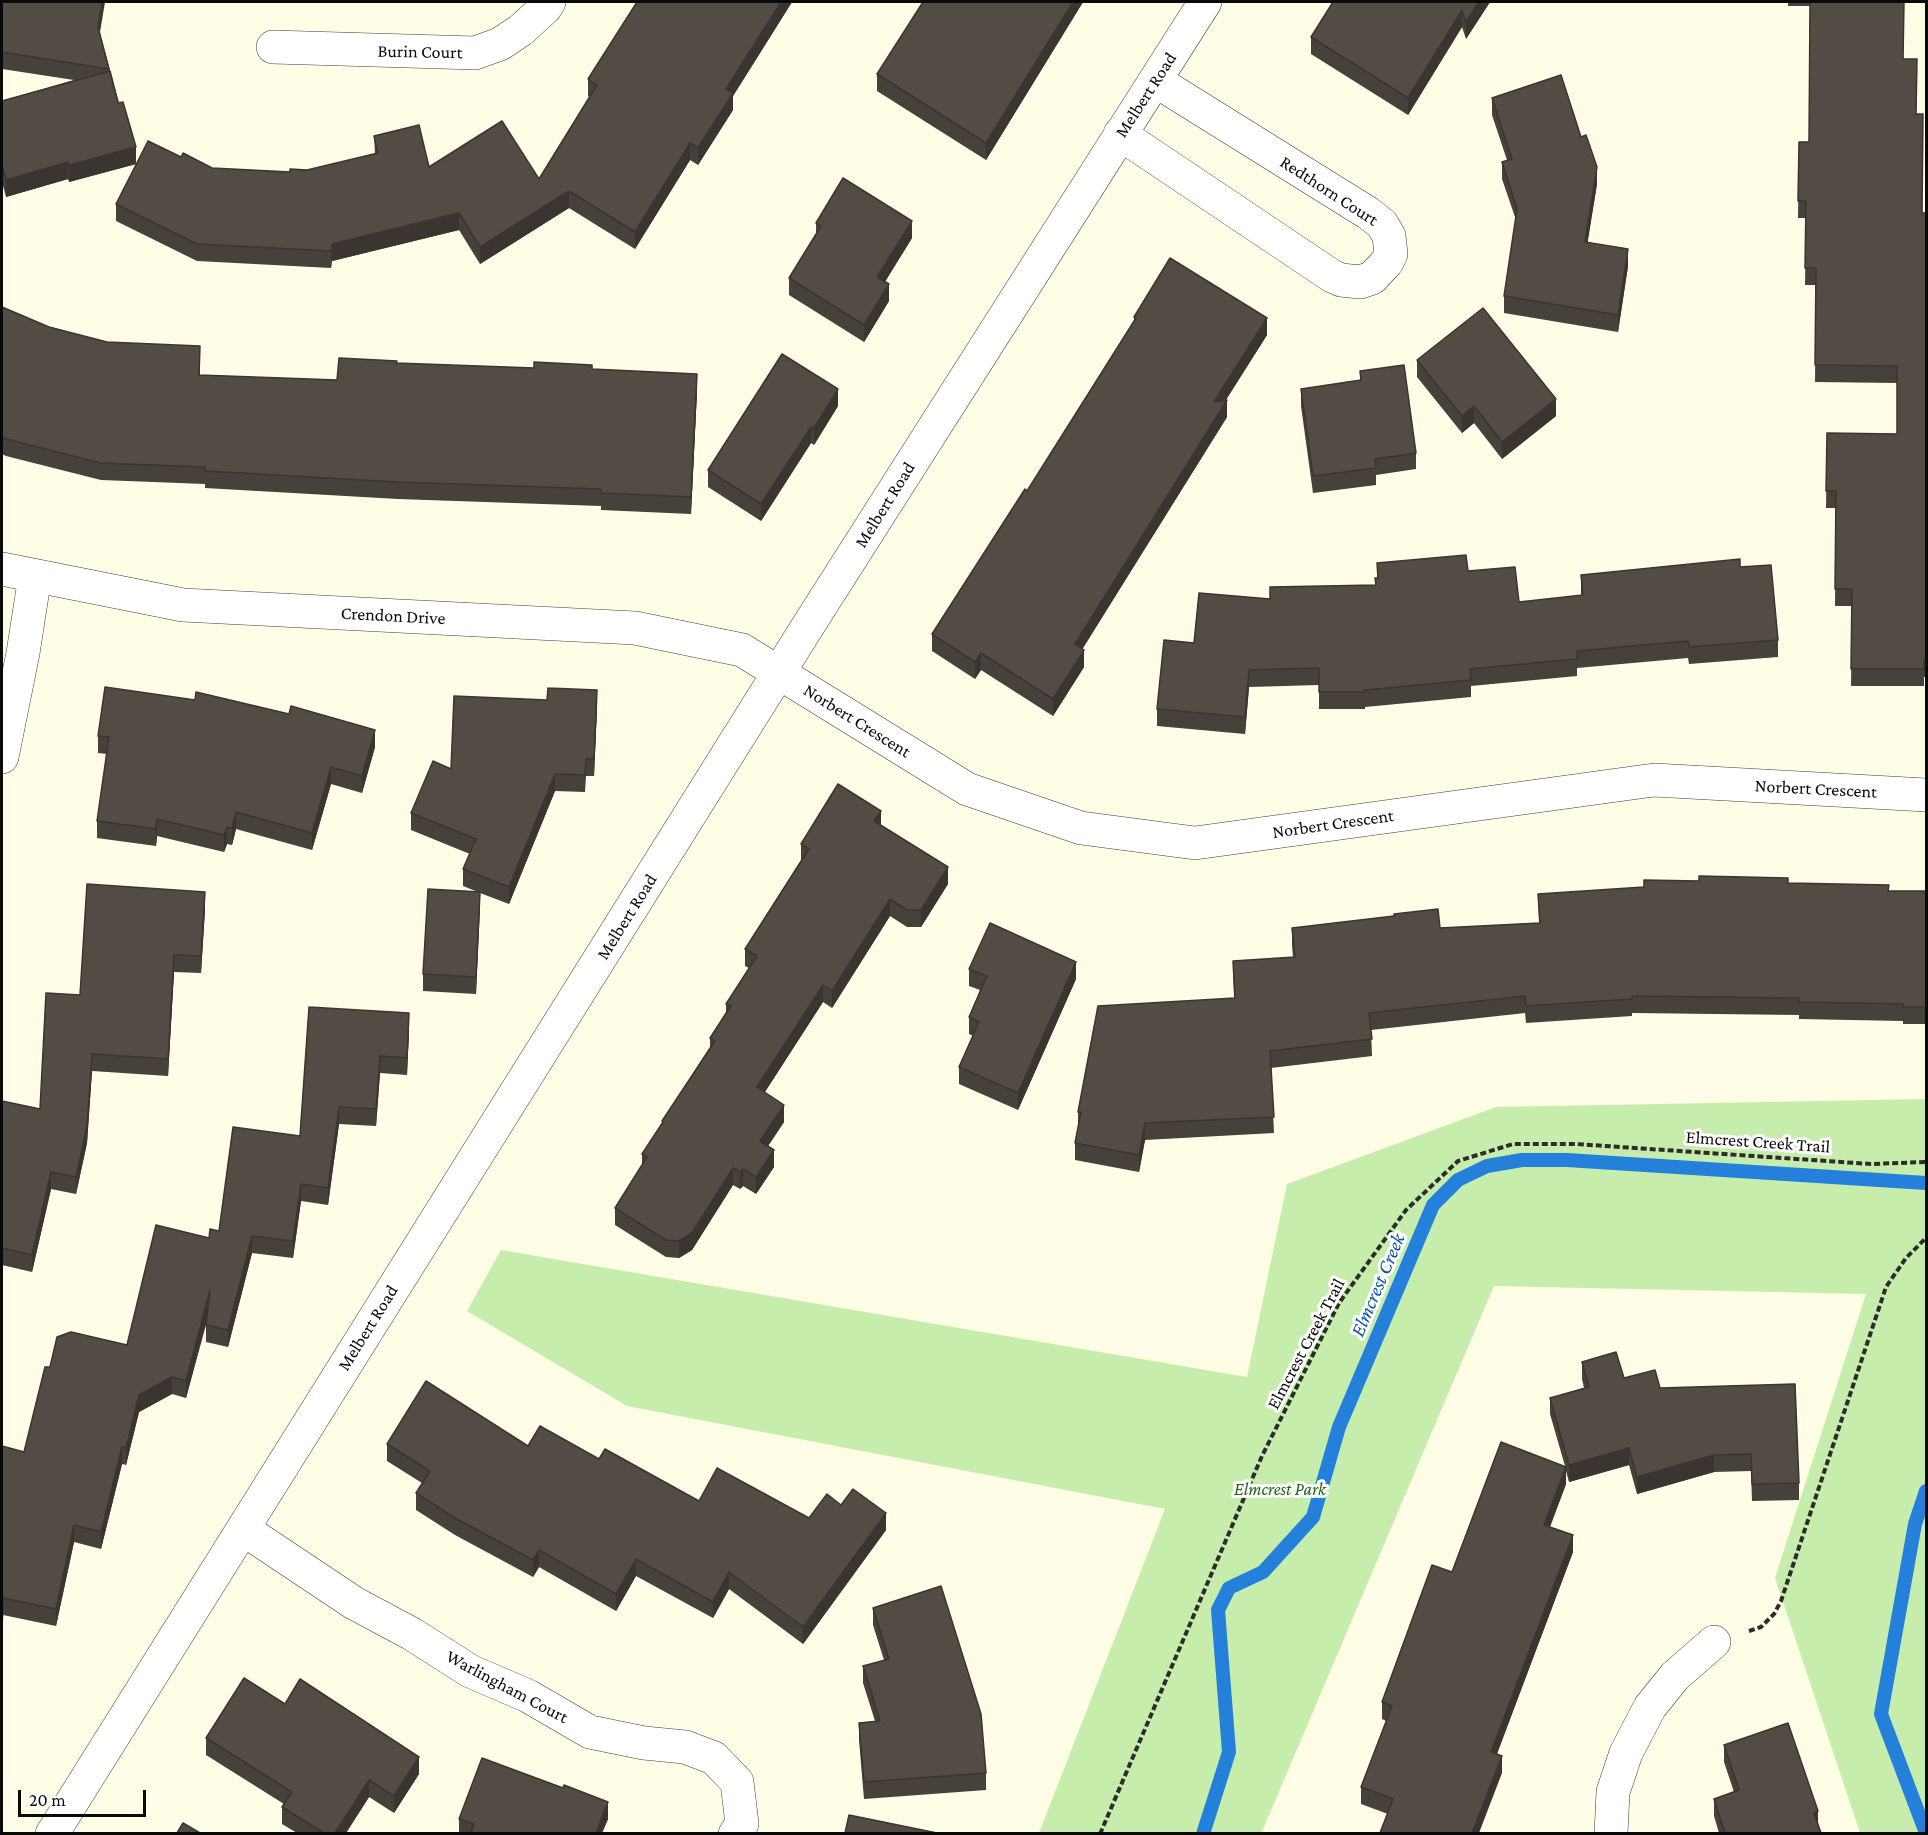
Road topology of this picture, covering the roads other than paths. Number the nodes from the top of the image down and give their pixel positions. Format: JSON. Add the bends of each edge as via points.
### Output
{"nodes":[{"id":1,"x":549,"y":2,"type":"edge"},
{"id":2,"x":1205,"y":2,"type":"edge"},
{"id":3,"x":273,"y":47,"type":"dead end"},
{"id":4,"x":1156,"y":81,"type":"junction"},
{"id":5,"x":1120,"y":134,"type":"junction"},
{"id":6,"x":2,"y":569,"type":"edge"},
{"id":7,"x":35,"y":576,"type":"junction"},
{"id":8,"x":778,"y":673,"type":"junction"},
{"id":9,"x":2,"y":757,"type":"edge"},
{"id":10,"x":1926,"y":795,"type":"edge"},
{"id":11,"x":243,"y":1529,"type":"junction"},
{"id":12,"x":1714,"y":1642,"type":"road end"},
{"id":13,"x":52,"y":1833,"type":"edge"},
{"id":14,"x":735,"y":1833,"type":"edge"},
{"id":15,"x":1611,"y":1833,"type":"edge"}],
"edges":[{"from":1,"to":3,"type":"street","name":"Burin Court","via":[[521,30],[476,53]]},
{"from":2,"to":4,"type":"street","name":"Melbert Road"},
{"from":4,"to":5,"type":"street","name":"Melbert Road"},
{"from":4,"to":5,"type":"street","name":"Redthorn Court","via":[[1368,213],[1389,236],[1387,262],[1372,278],[1360,282],[1332,276]]},
{"from":5,"to":8,"type":"street","name":"Melbert Road"},
{"from":6,"to":7,"type":"street","name":"Crendon Drive"},
{"from":7,"to":8,"type":"street","name":"Crendon Drive","via":[[183,605],[636,628],[742,650]]},
{"from":7,"to":9,"type":"street"},
{"from":8,"to":10,"type":"street","name":"Norbert Crescent","via":[[967,789],[1080,828],[1195,843],[1654,780]]},
{"from":8,"to":11,"type":"street","name":"Melbert Road"},
{"from":11,"to":13,"type":"street","name":"Melbert Road"},
{"from":11,"to":14,"type":"street","name":"Warlingham Court","via":[[354,1603],[470,1671],[528,1696],[590,1732],[685,1747],[714,1758],[737,1782],[742,1824]]},
{"from":12,"to":15,"type":"street","via":[[1675,1676],[1650,1707],[1626,1753],[1613,1792]]}]}
